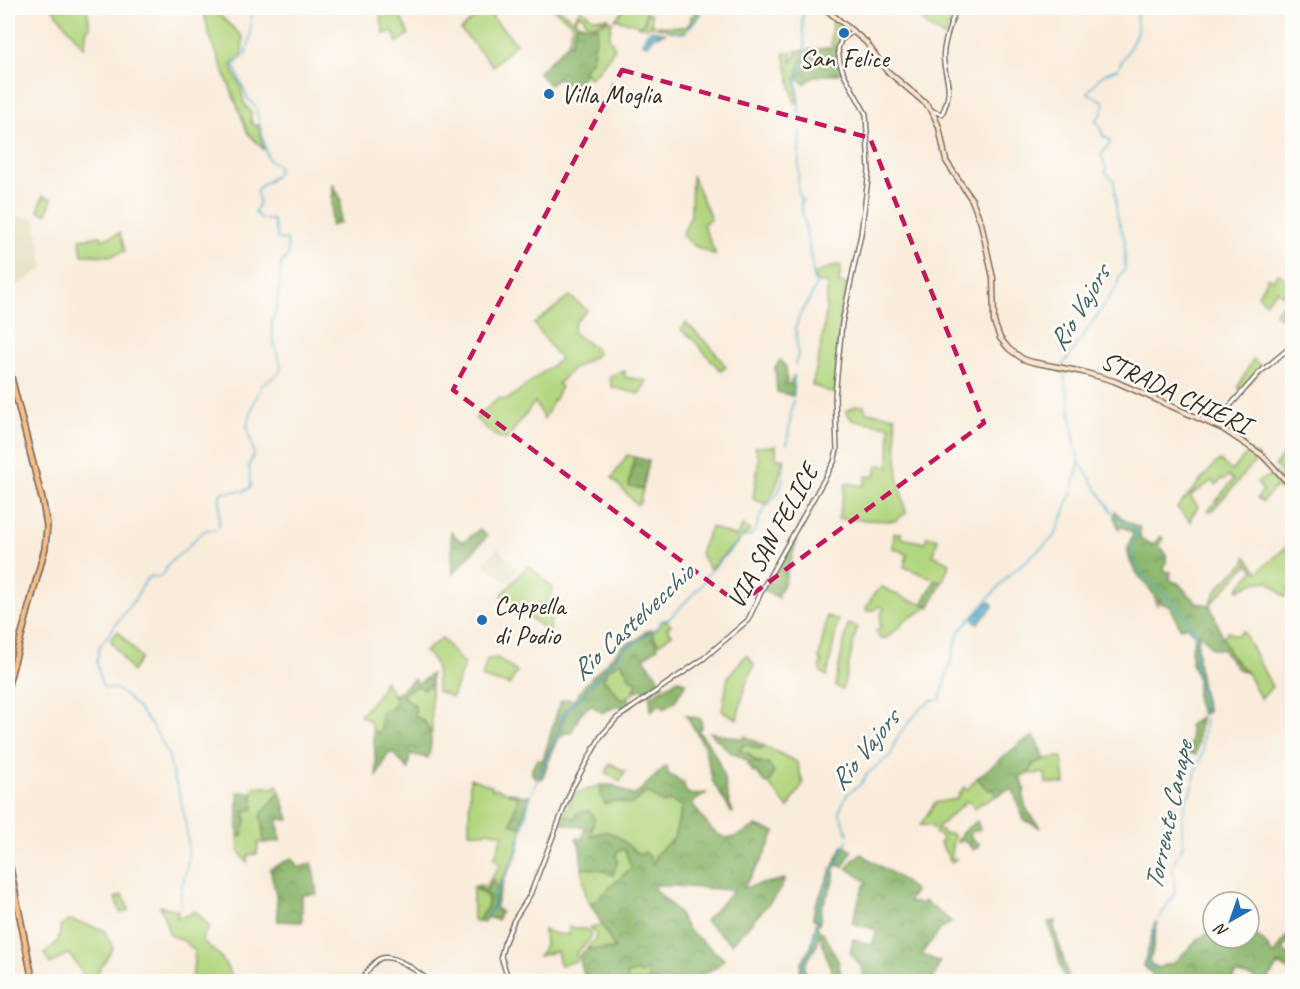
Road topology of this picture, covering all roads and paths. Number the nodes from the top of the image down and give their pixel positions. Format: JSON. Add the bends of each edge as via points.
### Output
{"nodes":[{"id":1,"x":824,"y":8,"type":"edge"},
{"id":2,"x":956,"y":8,"type":"edge"},
{"id":3,"x":852,"y":32,"type":"junction"},
{"id":4,"x":932,"y":111,"type":"junction"},
{"id":5,"x":942,"y":114,"type":"junction"},
{"id":6,"x":939,"y":127,"type":"junction"},
{"id":7,"x":1293,"y":346,"type":"edge"},
{"id":8,"x":8,"y":365,"type":"edge"},
{"id":9,"x":1214,"y":425,"type":"junction"},
{"id":10,"x":1293,"y":487,"type":"edge"},
{"id":11,"x":8,"y":686,"type":"edge"},
{"id":12,"x":8,"y":857,"type":"edge"},
{"id":13,"x":33,"y":981,"type":"edge"},
{"id":14,"x":360,"y":981,"type":"edge"},
{"id":15,"x":430,"y":981,"type":"edge"},
{"id":16,"x":509,"y":981,"type":"edge"}],
"edges":[{"from":1,"to":3,"type":"main road"},
{"from":2,"to":5,"type":"street","via":[[944,51],[949,91]]},
{"from":3,"to":4,"type":"main road","via":[[866,42],[886,70]]},
{"from":3,"to":16,"type":"street","name":"VIA SAN FELICE","via":[[841,40],[838,49],[844,74],[867,114],[869,171],[861,234],[842,323],[834,462],[748,620],[715,650],[617,718],[601,736],[572,788],[531,895],[509,932],[501,956]]},
{"from":4,"to":5,"type":"street"},
{"from":4,"to":6,"type":"main road","name":"STRADA CHIERI"},
{"from":5,"to":6,"type":"street"},
{"from":6,"to":9,"type":"main road","name":"STRADA CHIERI","via":[[946,160],[972,200],[981,223],[992,267],[996,331],[1004,344],[1032,362],[1114,381]]},
{"from":7,"to":9,"type":"street","via":[[1259,373]]},
{"from":8,"to":11,"type":"main road","via":[[47,526],[45,548]]},
{"from":9,"to":10,"type":"main road","name":"STRADA CHIERI","via":[[1262,456]]},
{"from":12,"to":13,"type":"main road"},
{"from":14,"to":15,"type":"street","via":[[377,961],[387,957]]}]}
